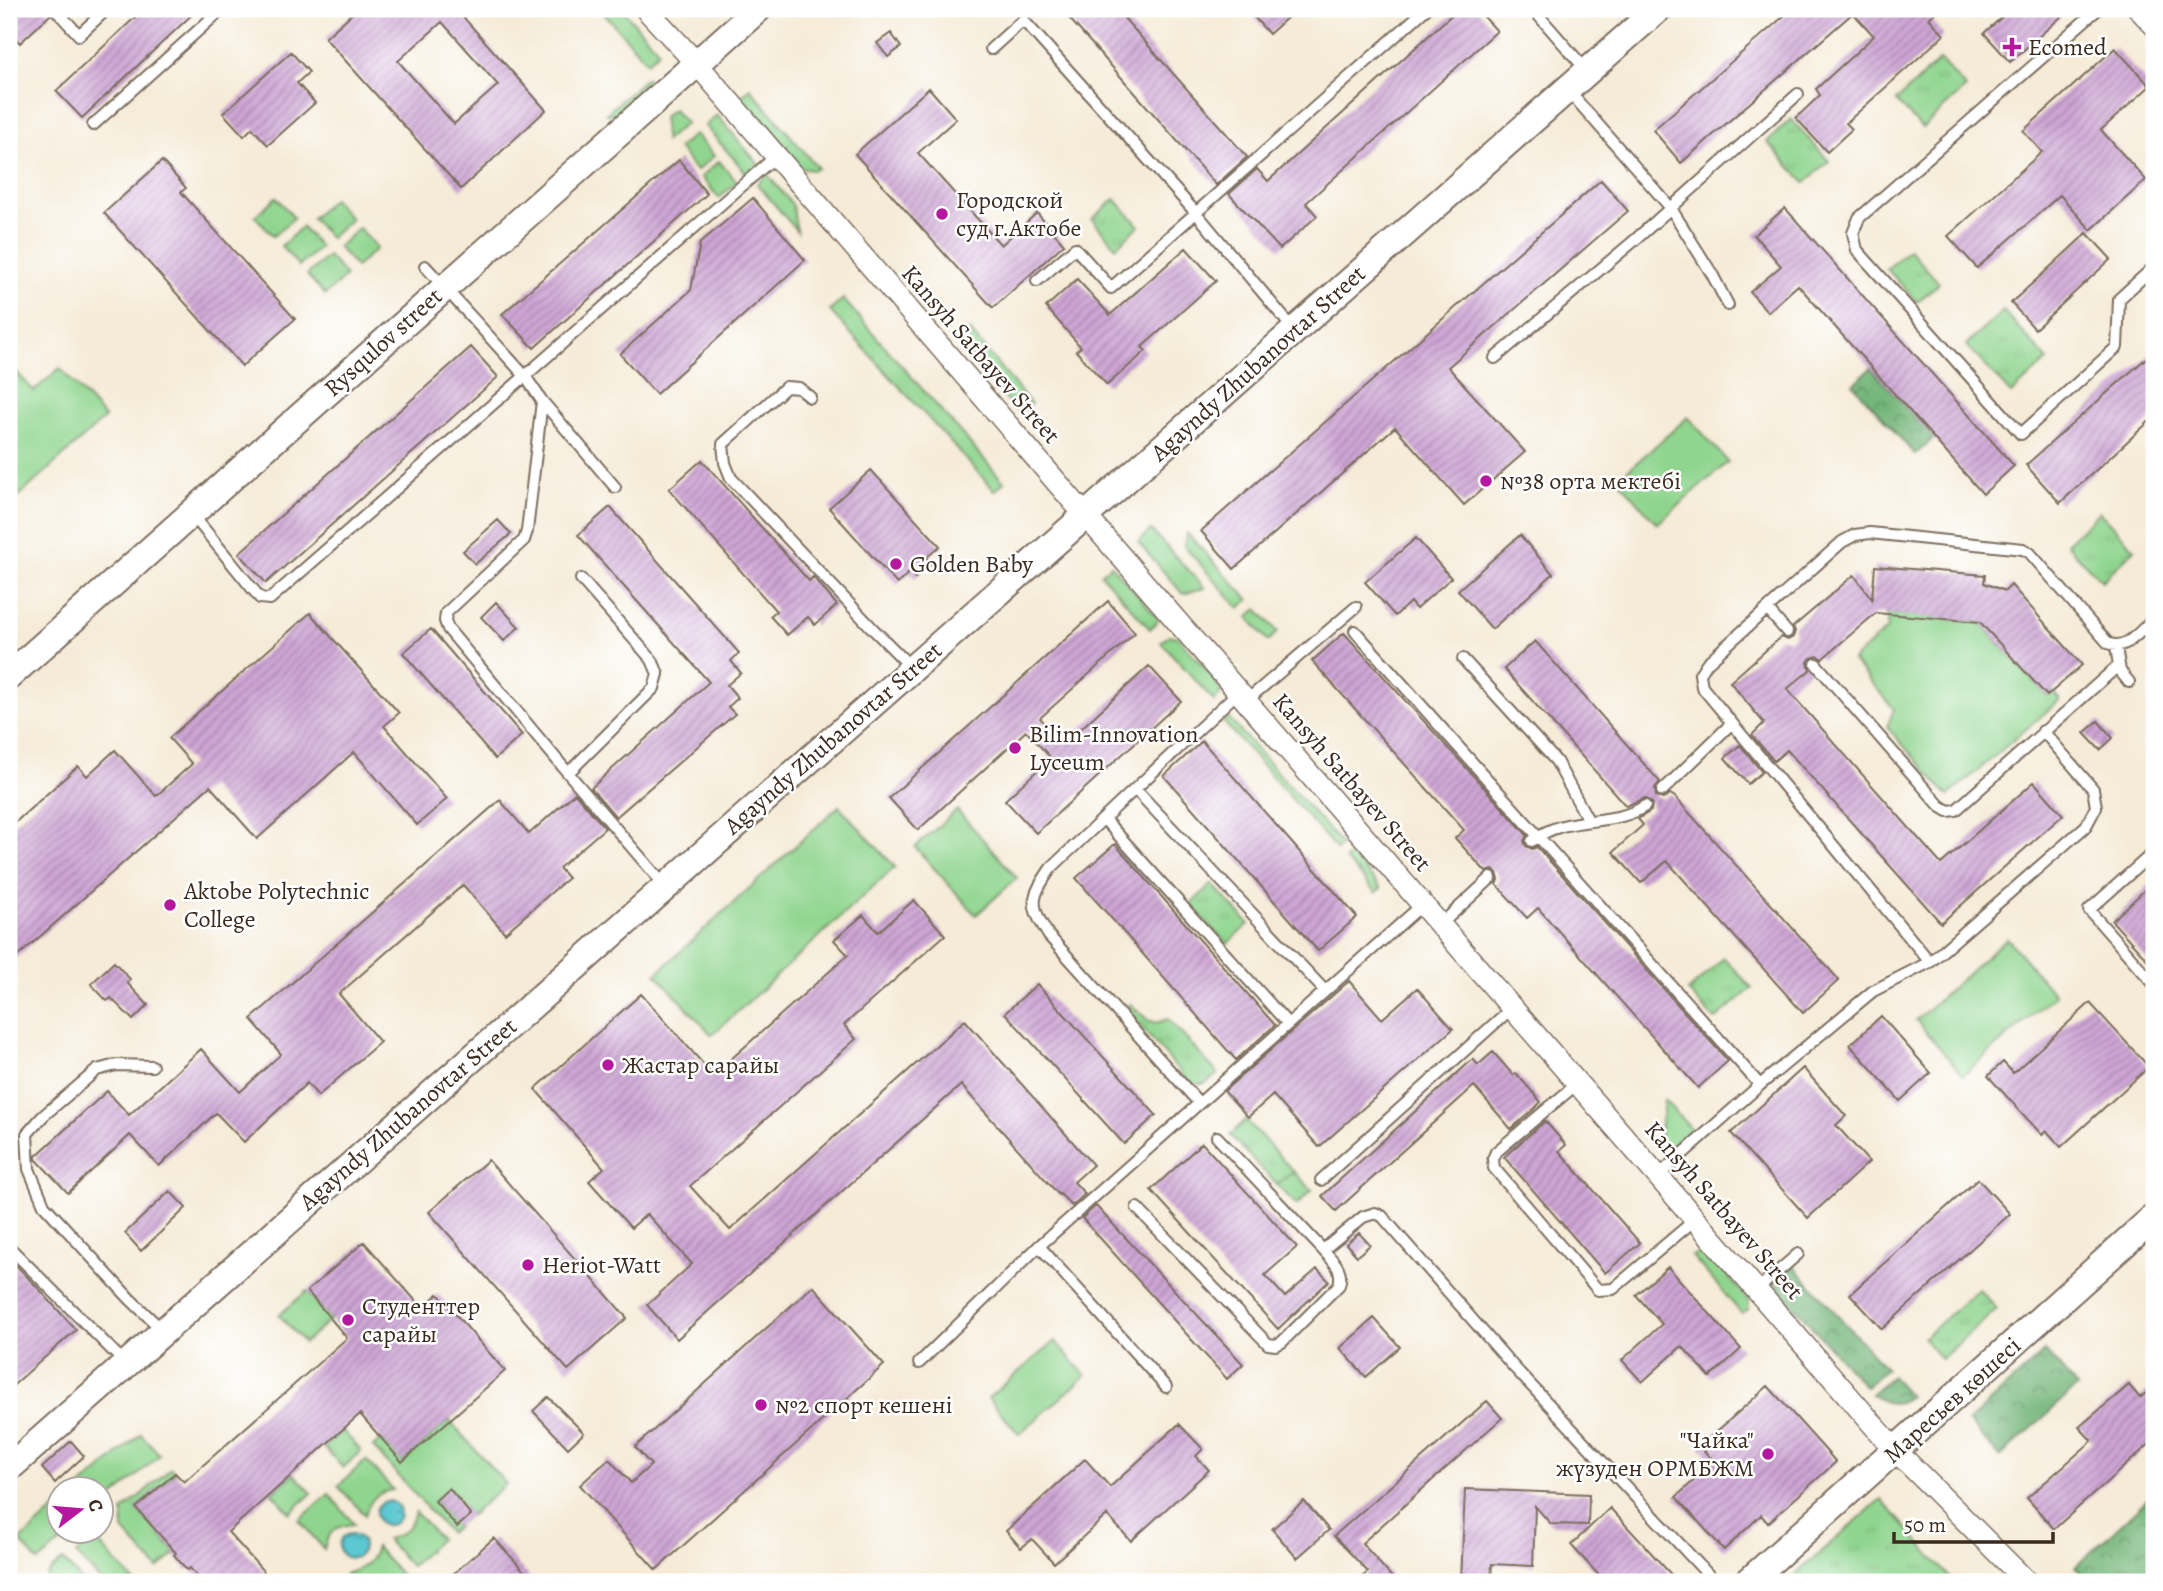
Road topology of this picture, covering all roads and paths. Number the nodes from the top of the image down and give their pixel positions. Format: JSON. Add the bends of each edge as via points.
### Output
{"nodes":[{"id":1,"x":55,"y":9,"type":"edge"},
{"id":2,"x":107,"y":9,"type":"edge"},
{"id":3,"x":222,"y":9,"type":"edge"},
{"id":4,"x":646,"y":9,"type":"edge"},
{"id":5,"x":758,"y":9,"type":"edge"},
{"id":6,"x":1426,"y":9,"type":"edge"},
{"id":7,"x":1533,"y":9,"type":"edge"},
{"id":8,"x":1658,"y":9,"type":"edge"},
{"id":9,"x":2098,"y":9,"type":"edge"},
{"id":10,"x":2139,"y":9,"type":"edge"},
{"id":11,"x":2154,"y":25,"type":"edge"},
{"id":12,"x":991,"y":49,"type":"dead end"},
{"id":13,"x":697,"y":64,"type":"junction"},
{"id":14,"x":1587,"y":71,"type":"junction"},
{"id":15,"x":1567,"y":89,"type":"junction"},
{"id":16,"x":1798,"y":94,"type":"dead end"},
{"id":17,"x":93,"y":125,"type":"dead end"},
{"id":18,"x":776,"y":156,"type":"junction"},
{"id":19,"x":1670,"y":207,"type":"junction"},
{"id":20,"x":1197,"y":214,"type":"junction"},
{"id":21,"x":425,"y":265,"type":"dead end"},
{"id":22,"x":2154,"y":267,"type":"edge"},
{"id":23,"x":1037,"y":281,"type":"dead end"},
{"id":24,"x":444,"y":287,"type":"junction"},
{"id":25,"x":1728,"y":305,"type":"dead end"},
{"id":26,"x":1294,"y":330,"type":"junction"},
{"id":27,"x":1495,"y":358,"type":"dead end"},
{"id":28,"x":525,"y":376,"type":"junction"},
{"id":29,"x":810,"y":397,"type":"dead end"},
{"id":30,"x":542,"y":401,"type":"junction"},
{"id":31,"x":615,"y":487,"type":"dead end"},
{"id":32,"x":191,"y":513,"type":"junction"},
{"id":33,"x":1084,"y":515,"type":"junction"},
{"id":34,"x":581,"y":579,"type":"dead end"},
{"id":35,"x":1356,"y":607,"type":"dead end"},
{"id":36,"x":1767,"y":609,"type":"junction"},
{"id":37,"x":2154,"y":618,"type":"edge"},
{"id":38,"x":1355,"y":631,"type":"dead end"},
{"id":39,"x":1787,"y":632,"type":"dead end"},
{"id":40,"x":2116,"y":647,"type":"junction"},
{"id":41,"x":1463,"y":659,"type":"dead end"},
{"id":42,"x":1816,"y":664,"type":"dead end"},
{"id":43,"x":2119,"y":665,"type":"junction"},
{"id":44,"x":912,"y":668,"type":"junction"},
{"id":45,"x":9,"y":676,"type":"edge"},
{"id":46,"x":2129,"y":682,"type":"dead end"},
{"id":47,"x":1242,"y":697,"type":"junction"},
{"id":48,"x":1732,"y":723,"type":"junction"},
{"id":49,"x":2043,"y":731,"type":"junction"},
{"id":50,"x":568,"y":773,"type":"junction"},
{"id":51,"x":1135,"y":789,"type":"junction"},
{"id":52,"x":1662,"y":791,"type":"dead end"},
{"id":53,"x":1645,"y":806,"type":"dead end"},
{"id":54,"x":1104,"y":818,"type":"junction"},
{"id":55,"x":1588,"y":820,"type":"junction"},
{"id":56,"x":1536,"y":838,"type":"junction"},
{"id":57,"x":2154,"y":852,"type":"edge"},
{"id":58,"x":1491,"y":878,"type":"dead end"},
{"id":59,"x":665,"y":886,"type":"junction"},
{"id":60,"x":1423,"y":904,"type":"junction"},
{"id":61,"x":1441,"y":924,"type":"junction"},
{"id":62,"x":1930,"y":962,"type":"junction"},
{"id":63,"x":2153,"y":981,"type":"edge"},
{"id":64,"x":1325,"y":991,"type":"junction"},
{"id":65,"x":1513,"y":1007,"type":"junction"},
{"id":66,"x":1288,"y":1024,"type":"junction"},
{"id":67,"x":152,"y":1066,"type":"dead end"},
{"id":68,"x":1578,"y":1083,"type":"junction"},
{"id":69,"x":1760,"y":1085,"type":"junction"},
{"id":70,"x":1199,"y":1103,"type":"junction"},
{"id":71,"x":1217,"y":1137,"type":"dead end"},
{"id":72,"x":1660,"y":1175,"type":"junction"},
{"id":73,"x":1321,"y":1180,"type":"dead end"},
{"id":74,"x":1137,"y":1208,"type":"dead end"},
{"id":75,"x":2154,"y":1217,"type":"edge"},
{"id":76,"x":1697,"y":1218,"type":"junction"},
{"id":77,"x":1039,"y":1246,"type":"junction"},
{"id":78,"x":9,"y":1247,"type":"edge"},
{"id":79,"x":1324,"y":1250,"type":"junction"},
{"id":80,"x":1798,"y":1254,"type":"dead end"},
{"id":81,"x":1758,"y":1289,"type":"junction"},
{"id":82,"x":163,"y":1330,"type":"junction"},
{"id":83,"x":919,"y":1363,"type":"dead end"},
{"id":84,"x":126,"y":1364,"type":"junction"},
{"id":85,"x":1166,"y":1387,"type":"dead end"},
{"id":86,"x":1896,"y":1451,"type":"junction"},
{"id":87,"x":9,"y":1468,"type":"edge"},
{"id":88,"x":1715,"y":1582,"type":"edge"},
{"id":89,"x":1748,"y":1582,"type":"edge"},
{"id":90,"x":2027,"y":1582,"type":"edge"}],
"edges":[{"from":1,"to":2,"type":"lane","via":[[79,35]]},
{"from":3,"to":17,"type":"lane"},
{"from":4,"to":13,"type":"street","name":"Kansyh Satbayev Street"},
{"from":5,"to":13,"type":"street","name":"Rysqulov street"},
{"from":6,"to":20,"type":"lane"},
{"from":7,"to":14,"type":"lane"},
{"from":8,"to":14,"type":"street","name":"Agayndy Zhubanovtar Street"},
{"from":9,"to":22,"type":"lane","via":[[1859,218],[1853,233],[1857,250],[2021,434],[2117,348],[2119,299]]},
{"from":10,"to":11,"type":"street"},
{"from":12,"to":20,"type":"lane","via":[[1023,20]]},
{"from":13,"to":18,"type":"street","name":"Kansyh Satbayev Street"},
{"from":13,"to":24,"type":"street","name":"Rysqulov street"},
{"from":14,"to":15,"type":"street","name":"Agayndy Zhubanovtar Street"},
{"from":15,"to":19,"type":"lane"},
{"from":15,"to":26,"type":"street","name":"Agayndy Zhubanovtar Street"},
{"from":16,"to":19,"type":"lane"},
{"from":18,"to":28,"type":"lane"},
{"from":18,"to":33,"type":"street","name":"Kansyh Satbayev Street"},
{"from":19,"to":25,"type":"lane"},
{"from":19,"to":27,"type":"lane"},
{"from":20,"to":23,"type":"lane","via":[[1111,288],[1075,247]]},
{"from":20,"to":26,"type":"lane"},
{"from":21,"to":24,"type":"lane"},
{"from":24,"to":28,"type":"lane"},
{"from":24,"to":32,"type":"street","name":"Rysqulov street"},
{"from":26,"to":33,"type":"street","name":"Agayndy Zhubanovtar Street"},
{"from":28,"to":30,"type":"lane"},
{"from":28,"to":32,"type":"lane","via":[[270,599],[260,598]]},
{"from":29,"to":44,"type":"lane","via":[[799,388],[786,387],[723,444],[725,463],[731,478]]},
{"from":30,"to":31,"type":"lane"},
{"from":30,"to":50,"type":"lane","via":[[524,540],[446,613],[444,621]]},
{"from":32,"to":45,"type":"street","name":"Rysqulov street"},
{"from":33,"to":44,"type":"street","name":"Agayndy Zhubanovtar Street"},
{"from":33,"to":47,"type":"street","name":"Kansyh Satbayev Street"},
{"from":34,"to":50,"type":"lane","via":[[652,660],[658,674],[654,688]]},
{"from":35,"to":47,"type":"lane"},
{"from":36,"to":39,"type":"lane"},
{"from":36,"to":40,"type":"lane","via":[[1854,535],[1990,546],[2030,553]]},
{"from":36,"to":48,"type":"lane","via":[[1700,674],[1702,687]]},
{"from":37,"to":40,"type":"lane"},
{"from":38,"to":56,"type":"lane"},
{"from":40,"to":43,"type":"lane"},
{"from":41,"to":55,"type":"lane","via":[[1556,761]]},
{"from":42,"to":49,"type":"lane","via":[[1948,811],[1956,810]]},
{"from":43,"to":46,"type":"lane"},
{"from":43,"to":49,"type":"lane"},
{"from":44,"to":59,"type":"street","name":"Agayndy Zhubanovtar Street"},
{"from":47,"to":51,"type":"lane"},
{"from":47,"to":60,"type":"street","name":"Kansyh Satbayev Street"},
{"from":48,"to":52,"type":"lane"},
{"from":48,"to":62,"type":"lane"},
{"from":49,"to":62,"type":"lane","via":[[2094,789],[2096,807],[2087,827]]},
{"from":50,"to":59,"type":"lane"},
{"from":51,"to":54,"type":"lane"},
{"from":51,"to":64,"type":"lane"},
{"from":53,"to":55,"type":"lane","via":[[1634,813]]},
{"from":54,"to":66,"type":"lane"},
{"from":54,"to":70,"type":"lane","via":[[1051,868],[1035,891],[1034,913],[1049,936]]},
{"from":55,"to":56,"type":"lane","via":[[1570,822]]},
{"from":56,"to":69,"type":"lane"},
{"from":57,"to":63,"type":"lane","via":[[2089,910]]},
{"from":58,"to":61,"type":"lane"},
{"from":59,"to":82,"type":"street","name":"Agayndy Zhubanovtar Street"},
{"from":60,"to":61,"type":"street","name":"Kansyh Satbayev Street"},
{"from":60,"to":64,"type":"lane"},
{"from":61,"to":65,"type":"street","name":"Kansyh Satbayev Street"},
{"from":62,"to":69,"type":"lane","via":[[1873,991]]},
{"from":64,"to":66,"type":"lane"},
{"from":65,"to":68,"type":"street","name":"Kansyh Satbayev Street"},
{"from":65,"to":73,"type":"lane"},
{"from":66,"to":70,"type":"lane"},
{"from":67,"to":82,"type":"lane","via":[[116,1065],[97,1070],[27,1134],[29,1169],[44,1205]]},
{"from":68,"to":72,"type":"street","name":"Kansyh Satbayev Street"},
{"from":68,"to":76,"type":"lane","via":[[1493,1159],[1494,1168],[1598,1290],[1614,1289]]},
{"from":69,"to":72,"type":"lane"},
{"from":70,"to":77,"type":"lane"},
{"from":71,"to":79,"type":"lane"},
{"from":72,"to":76,"type":"street","name":"Kansyh Satbayev Street"},
{"from":74,"to":79,"type":"lane","via":[[1268,1344],[1282,1342],[1339,1285],[1339,1268]]},
{"from":75,"to":86,"type":"street","name":"Маресьев көшесі"},
{"from":76,"to":81,"type":"street","name":"Kansyh Satbayev Street"},
{"from":77,"to":83,"type":"lane"},
{"from":77,"to":85,"type":"lane"},
{"from":78,"to":84,"type":"lane"},
{"from":79,"to":88,"type":"lane","via":[[1363,1217],[1382,1216],[1511,1365]]},
{"from":80,"to":81,"type":"lane"},
{"from":81,"to":86,"type":"street","name":"Kansyh Satbayev Street"},
{"from":82,"to":84,"type":"street","name":"Agayndy Zhubanovtar Street"},
{"from":84,"to":87,"type":"street","name":"Agayndy Zhubanovtar Street"},
{"from":86,"to":89,"type":"street","name":"Маресьев көшесі"},
{"from":86,"to":90,"type":"street","name":"Kansyh Satbayev Street"}]}
